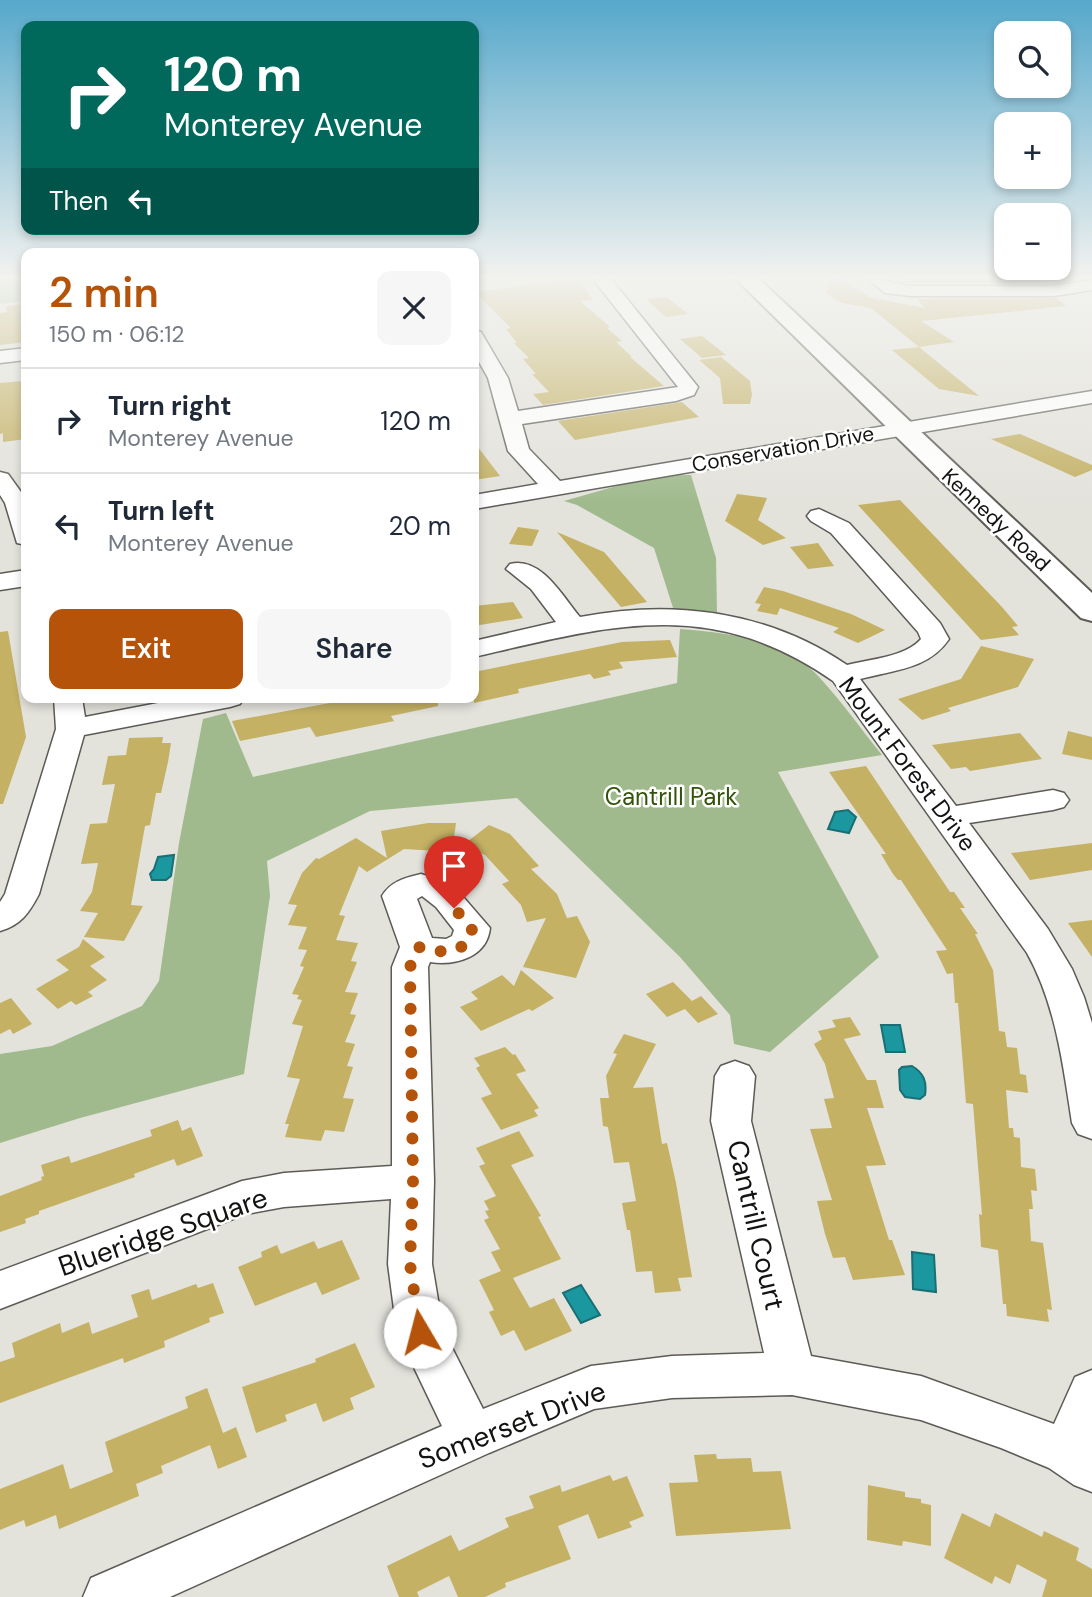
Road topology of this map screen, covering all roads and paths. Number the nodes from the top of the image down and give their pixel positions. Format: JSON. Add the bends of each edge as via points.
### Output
{"nodes":[{"id":1,"x":21,"y":354,"type":"edge"},
{"id":2,"x":484,"y":354,"type":"edge"},
{"id":3,"x":661,"y":354,"type":"edge"},
{"id":4,"x":823,"y":354,"type":"edge"},
{"id":5,"x":0,"y":356,"type":"edge"},
{"id":6,"x":498,"y":378,"type":"junction"},
{"id":7,"x":479,"y":380,"type":"edge"},
{"id":8,"x":1092,"y":397,"type":"edge"},
{"id":9,"x":510,"y":419,"type":"junction"},
{"id":10,"x":900,"y":429,"type":"junction"},
{"id":11,"x":0,"y":479,"type":"edge"},
{"id":12,"x":553,"y":487,"type":"junction"},
{"id":13,"x":479,"y":501,"type":"edge"},
{"id":14,"x":8,"y":504,"type":"edge"},
{"id":15,"x":819,"y":516,"type":"dead end"},
{"id":16,"x":21,"y":529,"type":"edge"},
{"id":17,"x":519,"y":569,"type":"dead end"},
{"id":18,"x":21,"y":579,"type":"edge"},
{"id":19,"x":0,"y":582,"type":"edge"},
{"id":20,"x":1092,"y":611,"type":"edge"},
{"id":21,"x":574,"y":628,"type":"junction"},
{"id":22,"x":479,"y":648,"type":"edge"},
{"id":23,"x":843,"y":675,"type":"junction"},
{"id":24,"x":180,"y":703,"type":"edge"},
{"id":25,"x":69,"y":714,"type":"edge"},
{"id":26,"x":1053,"y":800,"type":"dead end"},
{"id":27,"x":948,"y":817,"type":"junction"},
{"id":28,"x":0,"y":919,"type":"edge"},
{"id":29,"x":418,"y":947,"type":"dead end"},
{"id":30,"x":1081,"y":1013,"type":"edge"},
{"id":31,"x":735,"y":1076,"type":"dead end"},
{"id":32,"x":1092,"y":1123,"type":"edge"},
{"id":33,"x":413,"y":1181,"type":"junction"},
{"id":34,"x":0,"y":1290,"type":"edge"},
{"id":35,"x":792,"y":1374,"type":"junction"},
{"id":36,"x":1092,"y":1392,"type":"edge"},
{"id":37,"x":472,"y":1437,"type":"junction"},
{"id":38,"x":1079,"y":1460,"type":"edge"},
{"id":39,"x":110,"y":1597,"type":"edge"}],
"edges":[{"from":1,"to":5,"type":"street"},
{"from":2,"to":6,"type":"street"},
{"from":3,"to":9,"type":"street","via":[[687,391]]},
{"from":4,"to":10,"type":"main road","name":"Kennedy Road"},
{"from":6,"to":7,"type":"street"},
{"from":6,"to":9,"type":"street"},
{"from":8,"to":10,"type":"street","name":"Conservation Drive"},
{"from":9,"to":12,"type":"street","via":[[519,451]]},
{"from":10,"to":12,"type":"street","name":"Conservation Drive"},
{"from":10,"to":20,"type":"main road","name":"Kennedy Road"},
{"from":11,"to":14,"type":"street"},
{"from":12,"to":13,"type":"street","name":"Conservation Drive"},
{"from":14,"to":16,"type":"street"},
{"from":15,"to":23,"type":"street","via":[[840,528],[935,639],[919,655]]},
{"from":17,"to":21,"type":"street","via":[[540,584]]},
{"from":18,"to":19,"type":"street"},
{"from":21,"to":22,"type":"street","name":"Mount Forest Drive"},
{"from":21,"to":23,"type":"street","name":"Mount Forest Drive","via":[[646,617],[728,623],[778,638]]},
{"from":23,"to":27,"type":"street","name":"Mount Forest Drive"},
{"from":24,"to":25,"type":"street"},
{"from":25,"to":28,"type":"street","via":[[22,894],[14,909]]},
{"from":26,"to":27,"type":"street"},
{"from":27,"to":30,"type":"street","name":"Mount Forest Drive","via":[[1037,937]]},
{"from":29,"to":33,"type":"street","via":[[410,967]]},
{"from":30,"to":32,"type":"street","name":"Mount Forest Drive","via":[[1080,1047]]},
{"from":31,"to":35,"type":"street","name":"Cantrill Court","via":[[732,1121]]},
{"from":33,"to":34,"type":"street","name":"Blueridge Square","via":[[284,1190],[242,1198]]},
{"from":33,"to":37,"type":"street","via":[[410,1264],[420,1332]]},
{"from":35,"to":37,"type":"street","name":"Somerset Drive","via":[[672,1377],[591,1388]]},
{"from":35,"to":38,"type":"street","name":"Somerset Drive","via":[[921,1398],[1011,1429]]},
{"from":36,"to":38,"type":"street"},
{"from":37,"to":39,"type":"street","name":"Somerset Drive"}]}
